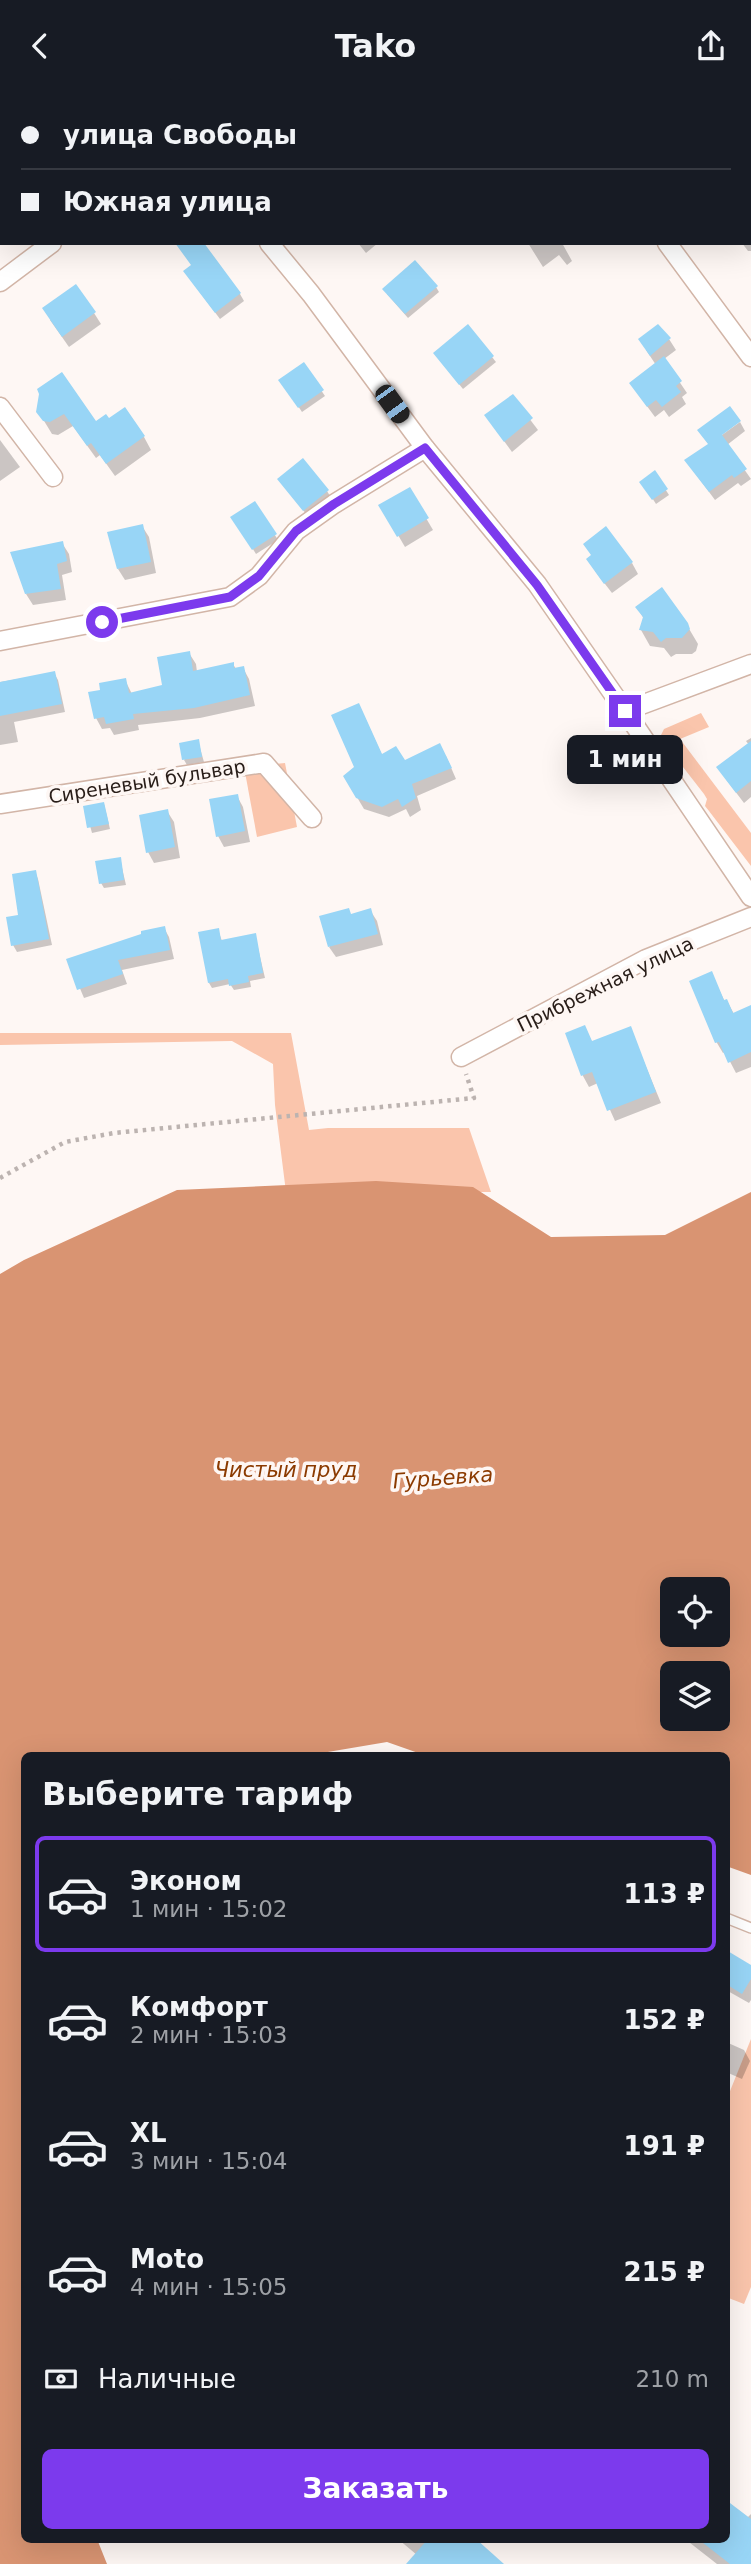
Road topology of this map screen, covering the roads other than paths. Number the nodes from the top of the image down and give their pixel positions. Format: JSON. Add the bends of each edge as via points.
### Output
{"nodes":[{"id":1,"x":49,"y":245,"type":"edge"},
{"id":2,"x":271,"y":245,"type":"edge"},
{"id":3,"x":668,"y":245,"type":"edge"},
{"id":4,"x":0,"y":282,"type":"edge"},
{"id":5,"x":751,"y":357,"type":"edge"},
{"id":6,"x":0,"y":407,"type":"edge"},
{"id":7,"x":425,"y":448,"type":"junction"},
{"id":8,"x":53,"y":477,"type":"dead end"},
{"id":9,"x":0,"y":641,"type":"edge"},
{"id":10,"x":751,"y":664,"type":"edge"},
{"id":11,"x":625,"y":711,"type":"junction"},
{"id":12,"x":0,"y":804,"type":"edge"},
{"id":13,"x":312,"y":818,"type":"dead end"},
{"id":14,"x":751,"y":897,"type":"edge"},
{"id":15,"x":751,"y":917,"type":"edge"},
{"id":16,"x":461,"y":1057,"type":"road end"},
{"id":17,"x":730,"y":1919,"type":"edge"},
{"id":18,"x":751,"y":1927,"type":"edge"}],
"edges":[{"from":1,"to":4,"type":"street"},
{"from":2,"to":7,"type":"street"},
{"from":3,"to":5,"type":"street"},
{"from":6,"to":8,"type":"street"},
{"from":7,"to":9,"type":"street","via":[[296,531],[259,576],[230,597]]},
{"from":7,"to":11,"type":"street","via":[[537,585]]},
{"from":10,"to":11,"type":"street"},
{"from":11,"to":14,"type":"street"},
{"from":12,"to":13,"type":"street","name":"Сиреневый бульвар","via":[[264,763]]},
{"from":15,"to":16,"type":"street","name":"Прибрежная улица","via":[[646,959]]},
{"from":17,"to":18,"type":"lane"}]}
